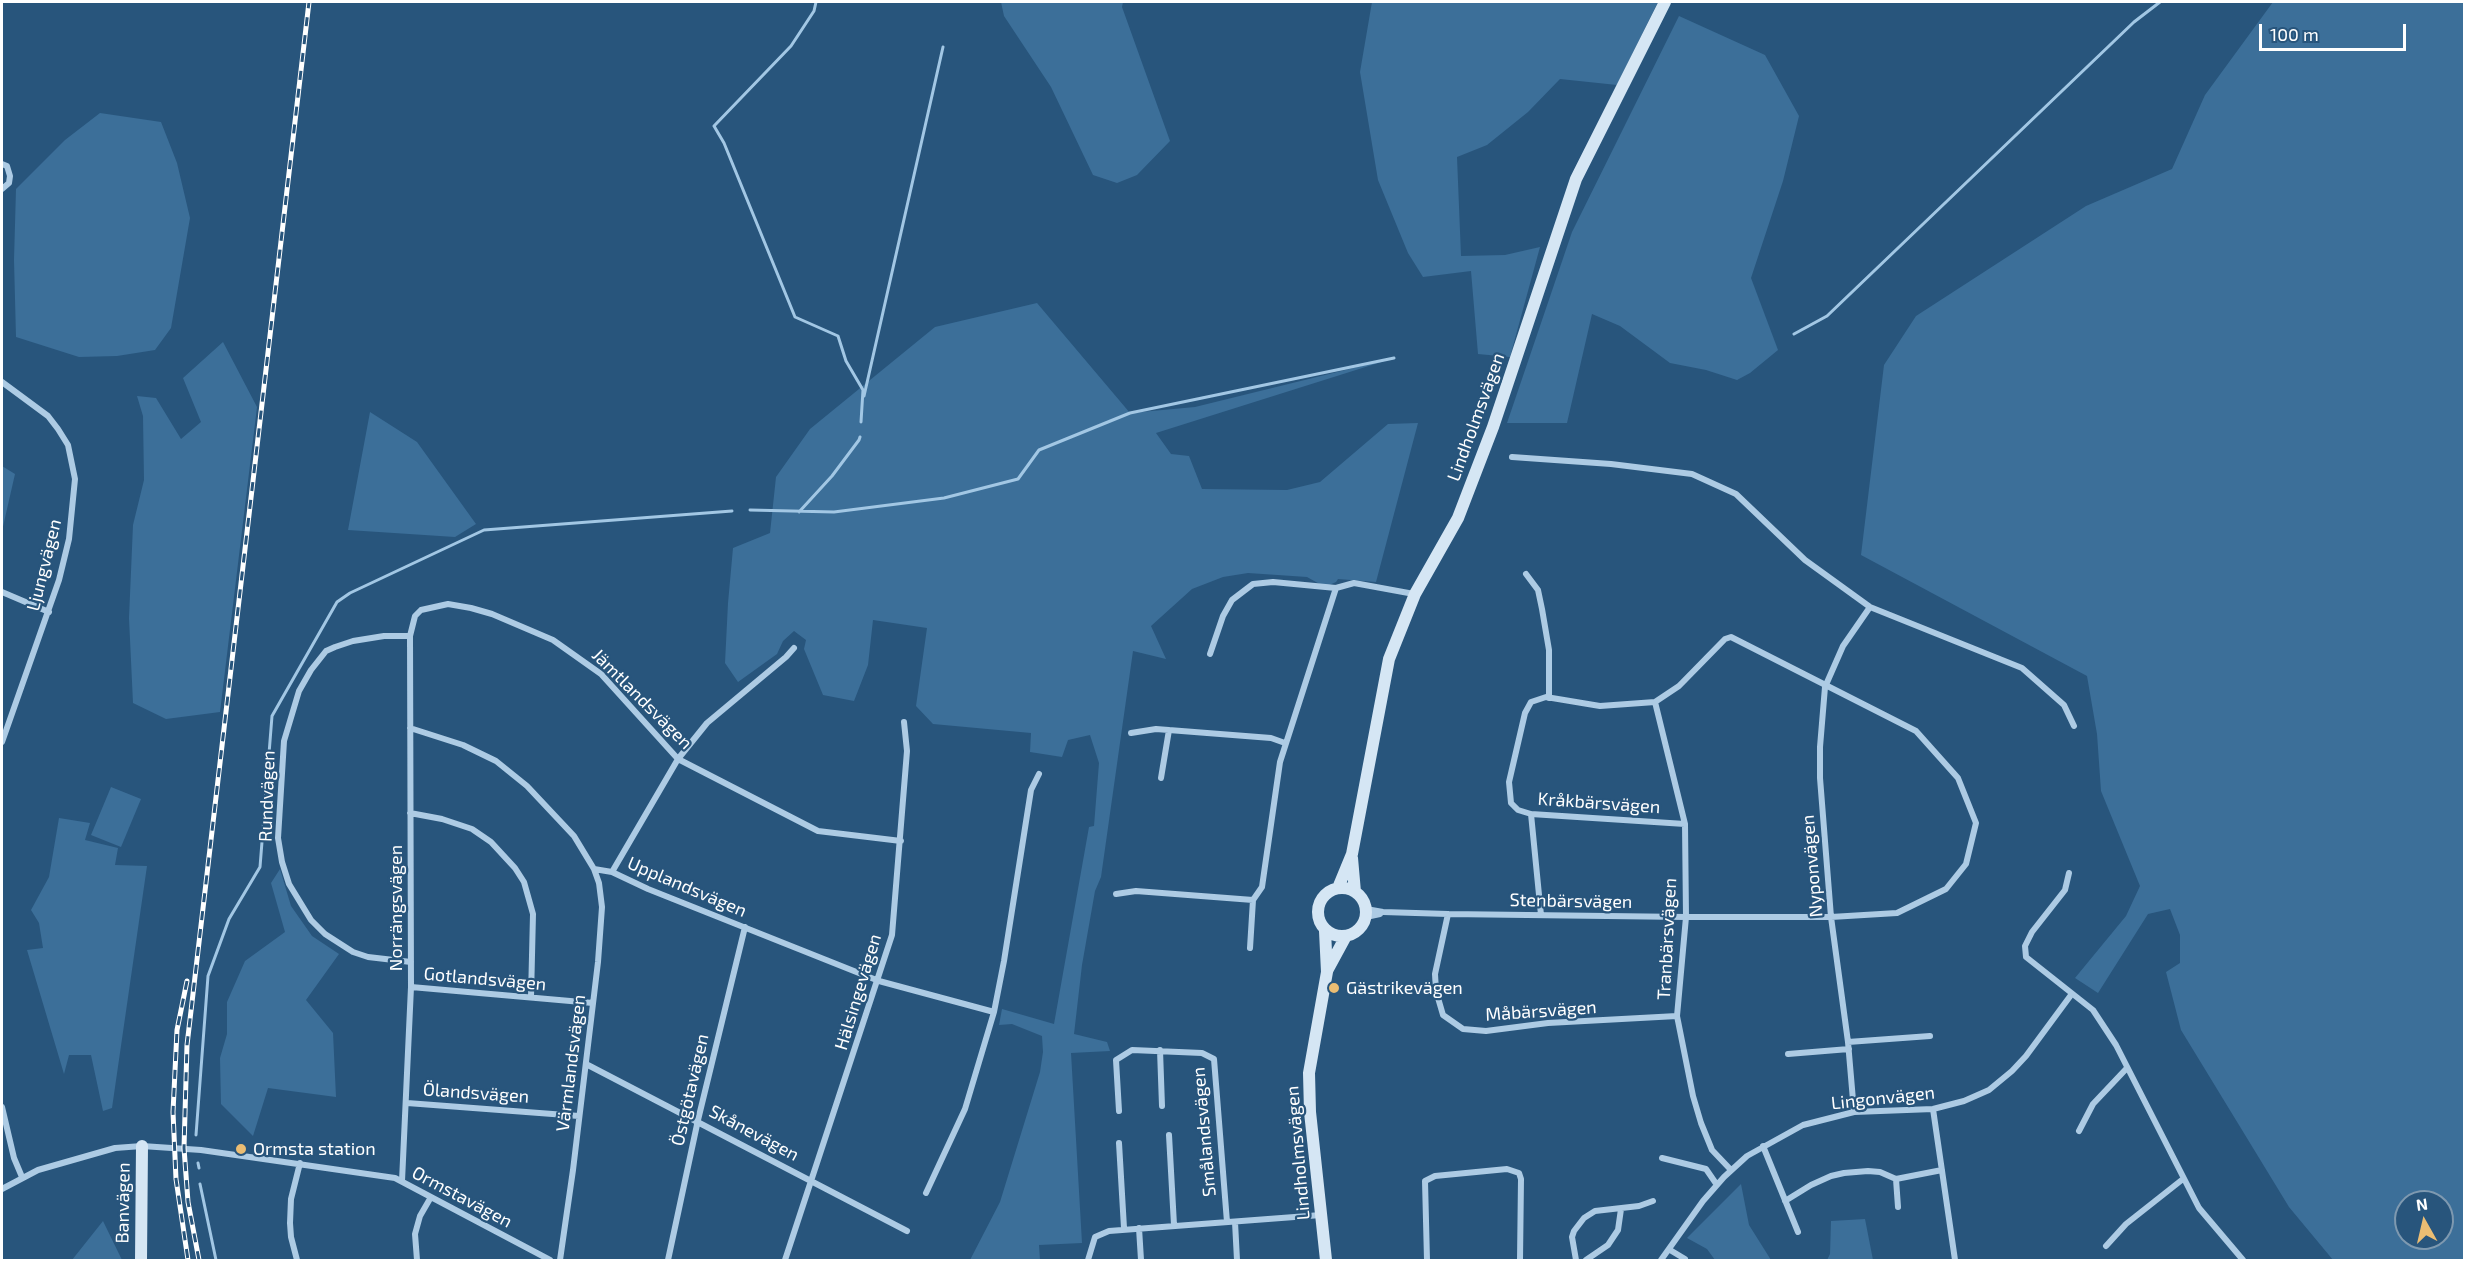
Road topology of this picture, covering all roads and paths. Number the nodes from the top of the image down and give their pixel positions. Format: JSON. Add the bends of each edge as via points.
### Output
{"nodes":[{"id":1,"x":1665,"y":2,"type":"edge"},
{"id":2,"x":2,"y":164,"type":"edge"},
{"id":3,"x":2,"y":189,"type":"edge"},
{"id":4,"x":2,"y":382,"type":"edge"},
{"id":5,"x":1512,"y":457,"type":"dead end"},
{"id":6,"x":1526,"y":574,"type":"dead end"},
{"id":7,"x":1336,"y":588,"type":"junction"},
{"id":8,"x":2,"y":592,"type":"edge"},
{"id":9,"x":1415,"y":594,"type":"junction"},
{"id":10,"x":1870,"y":607,"type":"junction"},
{"id":11,"x":49,"y":612,"type":"junction"},
{"id":12,"x":410,"y":636,"type":"junction"},
{"id":13,"x":794,"y":648,"type":"dead end"},
{"id":14,"x":1210,"y":654,"type":"dead end"},
{"id":15,"x":1825,"y":687,"type":"junction"},
{"id":16,"x":1550,"y":698,"type":"junction"},
{"id":17,"x":1655,"y":702,"type":"junction"},
{"id":18,"x":904,"y":722,"type":"dead end"},
{"id":19,"x":2074,"y":726,"type":"dead end"},
{"id":20,"x":410,"y":728,"type":"junction"},
{"id":21,"x":1169,"y":730,"type":"junction"},
{"id":22,"x":1131,"y":733,"type":"dead end"},
{"id":23,"x":2,"y":742,"type":"edge"},
{"id":24,"x":1285,"y":743,"type":"junction"},
{"id":25,"x":678,"y":759,"type":"junction"},
{"id":26,"x":1039,"y":774,"type":"dead end"},
{"id":27,"x":1161,"y":778,"type":"dead end"},
{"id":28,"x":410,"y":813,"type":"junction"},
{"id":29,"x":1531,"y":814,"type":"junction"},
{"id":30,"x":1685,"y":824,"type":"junction"},
{"id":31,"x":901,"y":841,"type":"junction"},
{"id":32,"x":1352,"y":854,"type":"junction"},
{"id":33,"x":594,"y":869,"type":"junction"},
{"id":34,"x":612,"y":872,"type":"junction"},
{"id":35,"x":2069,"y":873,"type":"dead end"},
{"id":36,"x":1338,"y":888,"type":"junction"},
{"id":37,"x":1355,"y":892,"type":"junction"},
{"id":38,"x":1116,"y":894,"type":"dead end"},
{"id":39,"x":1253,"y":900,"type":"junction"},
{"id":40,"x":1366,"y":913,"type":"junction"},
{"id":41,"x":1448,"y":914,"type":"junction"},
{"id":42,"x":1541,"y":915,"type":"junction"},
{"id":43,"x":1686,"y":917,"type":"junction"},
{"id":44,"x":1831,"y":917,"type":"junction"},
{"id":45,"x":745,"y":927,"type":"junction"},
{"id":46,"x":1325,"y":931,"type":"junction"},
{"id":47,"x":1346,"y":936,"type":"junction"},
{"id":48,"x":1250,"y":948,"type":"dead end"},
{"id":49,"x":411,"y":962,"type":"junction"},
{"id":50,"x":1327,"y":972,"type":"junction"},
{"id":51,"x":879,"y":981,"type":"junction"},
{"id":52,"x":411,"y":987,"type":"junction"},
{"id":53,"x":2071,"y":994,"type":"junction"},
{"id":54,"x":531,"y":997,"type":"junction"},
{"id":55,"x":593,"y":1003,"type":"junction"},
{"id":56,"x":994,"y":1012,"type":"junction"},
{"id":57,"x":1677,"y":1016,"type":"junction"},
{"id":58,"x":1930,"y":1036,"type":"dead end"},
{"id":59,"x":1848,"y":1042,"type":"junction"},
{"id":60,"x":1849,"y":1049,"type":"junction"},
{"id":61,"x":1160,"y":1050,"type":"junction"},
{"id":62,"x":1788,"y":1054,"type":"dead end"},
{"id":63,"x":586,"y":1064,"type":"junction"},
{"id":64,"x":2127,"y":1068,"type":"junction"},
{"id":65,"x":407,"y":1103,"type":"junction"},
{"id":66,"x":1162,"y":1106,"type":"dead end"},
{"id":67,"x":2,"y":1107,"type":"edge"},
{"id":68,"x":1933,"y":1109,"type":"junction"},
{"id":69,"x":1119,"y":1111,"type":"dead end"},
{"id":70,"x":1854,"y":1112,"type":"junction"},
{"id":71,"x":579,"y":1116,"type":"junction"},
{"id":72,"x":698,"y":1120,"type":"junction"},
{"id":73,"x":2079,"y":1131,"type":"dead end"},
{"id":74,"x":1169,"y":1135,"type":"dead end"},
{"id":75,"x":1119,"y":1143,"type":"dead end"},
{"id":76,"x":142,"y":1146,"type":"junction"},
{"id":77,"x":1763,"y":1146,"type":"junction"},
{"id":78,"x":1662,"y":1158,"type":"dead end"},
{"id":79,"x":300,"y":1163,"type":"junction"},
{"id":80,"x":1731,"y":1170,"type":"junction"},
{"id":81,"x":1942,"y":1170,"type":"junction"},
{"id":82,"x":22,"y":1177,"type":"junction"},
{"id":83,"x":1896,"y":1179,"type":"junction"},
{"id":84,"x":2183,"y":1179,"type":"junction"},
{"id":85,"x":811,"y":1180,"type":"junction"},
{"id":86,"x":402,"y":1181,"type":"junction"},
{"id":87,"x":1717,"y":1185,"type":"junction"},
{"id":88,"x":2,"y":1189,"type":"edge"},
{"id":89,"x":926,"y":1193,"type":"dead end"},
{"id":90,"x":431,"y":1197,"type":"junction"},
{"id":91,"x":1653,"y":1201,"type":"dead end"},
{"id":92,"x":1785,"y":1201,"type":"junction"},
{"id":93,"x":1898,"y":1206,"type":"dead end"},
{"id":94,"x":1621,"y":1209,"type":"junction"},
{"id":95,"x":1321,"y":1215,"type":"junction"},
{"id":96,"x":1227,"y":1222,"type":"junction"},
{"id":97,"x":1235,"y":1222,"type":"junction"},
{"id":98,"x":1174,"y":1225,"type":"junction"},
{"id":99,"x":1124,"y":1228,"type":"junction"},
{"id":100,"x":1139,"y":1228,"type":"junction"},
{"id":101,"x":907,"y":1231,"type":"dead end"},
{"id":102,"x":1798,"y":1232,"type":"dead end"},
{"id":103,"x":2106,"y":1246,"type":"dead end"},
{"id":104,"x":1670,"y":1250,"type":"junction"},
{"id":105,"x":1685,"y":1259,"type":"dead end"},
{"id":106,"x":141,"y":1260,"type":"edge"},
{"id":107,"x":297,"y":1260,"type":"edge"},
{"id":108,"x":417,"y":1260,"type":"edge"},
{"id":109,"x":550,"y":1260,"type":"edge"},
{"id":110,"x":560,"y":1260,"type":"edge"},
{"id":111,"x":668,"y":1260,"type":"edge"},
{"id":112,"x":785,"y":1260,"type":"edge"},
{"id":113,"x":1088,"y":1260,"type":"edge"},
{"id":114,"x":1141,"y":1260,"type":"edge"},
{"id":115,"x":1237,"y":1260,"type":"edge"},
{"id":116,"x":1326,"y":1260,"type":"edge"},
{"id":117,"x":1427,"y":1260,"type":"edge"},
{"id":118,"x":1520,"y":1260,"type":"edge"},
{"id":119,"x":1576,"y":1260,"type":"edge"},
{"id":120,"x":1586,"y":1260,"type":"edge"},
{"id":121,"x":1661,"y":1260,"type":"edge"},
{"id":122,"x":1955,"y":1260,"type":"edge"},
{"id":123,"x":2243,"y":1260,"type":"edge"}],
"edges":[{"from":1,"to":9,"type":"main road","name":"Lindholmsvägen","via":[[1576,179],[1493,427],[1458,518]]},
{"from":2,"to":3,"type":"street","via":[[7,166],[10,176]]},
{"from":4,"to":11,"type":"street","name":"Ljungvägen","via":[[48,416],[68,445],[72,461],[74,501],[69,539]]},
{"from":5,"to":10,"type":"street","via":[[1692,474],[1736,494],[1805,560]]},
{"from":6,"to":16,"type":"street","via":[[1538,590],[1542,609],[1549,650]]},
{"from":7,"to":9,"type":"street","via":[[1354,583]]},
{"from":7,"to":14,"type":"street","via":[[1253,584],[1232,600]]},
{"from":7,"to":24,"type":"street"},
{"from":8,"to":11,"type":"street"},
{"from":9,"to":32,"type":"main road","name":"Lindholmsvägen","via":[[1389,659]]},
{"from":10,"to":15,"type":"street","via":[[1843,646]]},
{"from":10,"to":19,"type":"street","via":[[2022,668],[2064,705]]},
{"from":11,"to":23,"type":"street","name":"Ljungvägen"},
{"from":12,"to":20,"type":"street","name":"Norrängsvägen"},
{"from":12,"to":25,"type":"street","name":"Jämtlandsvägen","via":[[415,616],[421,610],[448,604],[492,614],[533,631],[575,654],[601,674]]},
{"from":12,"to":49,"type":"street","name":"Rundvägen","via":[[363,639],[335,647],[326,651],[311,670],[299,691],[284,741],[278,838],[289,884],[306,913],[325,934],[368,957]]},
{"from":13,"to":25,"type":"street","via":[[708,723]]},
{"from":15,"to":17,"type":"street","name":"Stenbärsvägen","via":[[1731,637],[1679,686]]},
{"from":15,"to":44,"type":"street","name":"Nyponvägen","via":[[1820,778]]},
{"from":15,"to":44,"type":"street","name":"Stenbärsvägen","via":[[1916,731],[1958,778],[1976,823],[1966,864],[1946,889],[1897,913]]},
{"from":16,"to":17,"type":"street","via":[[1600,706]]},
{"from":16,"to":29,"type":"street","name":"Kråkbärsvägen","via":[[1531,702],[1525,713],[1509,782],[1511,803]]},
{"from":17,"to":30,"type":"street","name":"Tranbärsvägen"},
{"from":18,"to":31,"type":"street","name":"Hälsingevägen","via":[[908,751]]},
{"from":20,"to":28,"type":"street","name":"Norrängsvägen"},
{"from":20,"to":33,"type":"street","via":[[463,745],[496,761],[527,786],[574,836]]},
{"from":21,"to":22,"type":"street"},
{"from":21,"to":24,"type":"street","via":[[1271,738]]},
{"from":21,"to":27,"type":"street"},
{"from":24,"to":39,"type":"street","via":[[1262,887]]},
{"from":25,"to":31,"type":"street","name":"Jämtlandsvägen","via":[[818,831]]},
{"from":25,"to":34,"type":"street"},
{"from":26,"to":56,"type":"street","via":[[1031,790]]},
{"from":28,"to":49,"type":"street","name":"Norrängsvägen"},
{"from":28,"to":54,"type":"street","via":[[472,829],[491,842],[515,868],[524,882],[533,914]]},
{"from":29,"to":30,"type":"street","name":"Kråkbärsvägen"},
{"from":29,"to":42,"type":"street"},
{"from":30,"to":43,"type":"street","name":"Tranbärsvägen"},
{"from":31,"to":51,"type":"street","name":"Hälsingevägen","via":[[892,935]]},
{"from":32,"to":36,"type":"main road","name":"Lindholmsvägen"},
{"from":32,"to":37,"type":"main road","name":"Lindholmsvägen"},
{"from":33,"to":34,"type":"street","name":"Upplandsvägen"},
{"from":33,"to":55,"type":"street","name":"Värmlandsvägen","via":[[602,907]]},
{"from":34,"to":45,"type":"street","name":"Upplandsvägen"},
{"from":35,"to":53,"type":"street","via":[[2065,890],[2025,946],[2026,957]]},
{"from":36,"to":37,"type":"main road"},
{"from":36,"to":46,"type":"main road","name":"Lindholmsvägen","via":[[1319,903],[1317,915]]},
{"from":37,"to":40,"type":"main road","name":"Lindholmsvägen"},
{"from":38,"to":39,"type":"street","via":[[1136,891]]},
{"from":39,"to":48,"type":"street"},
{"from":40,"to":41,"type":"street","name":"Stenbärsvägen"},
{"from":40,"to":47,"type":"main road","name":"Lindholmsvägen","via":[[1357,932]]},
{"from":41,"to":42,"type":"street","name":"Stenbärsvägen"},
{"from":41,"to":57,"type":"street","name":"Måbärsvägen","via":[[1435,974],[1436,991],[1443,1015],[1463,1029],[1486,1031],[1548,1023]]},
{"from":42,"to":43,"type":"street","name":"Stenbärsvägen"},
{"from":43,"to":44,"type":"street","name":"Stenbärsvägen"},
{"from":43,"to":57,"type":"street","name":"Tranbärsvägen"},
{"from":44,"to":59,"type":"street","name":"Nyponvägen"},
{"from":45,"to":51,"type":"street","name":"Upplandsvägen"},
{"from":45,"to":72,"type":"street","name":"Östgötavägen"},
{"from":46,"to":47,"type":"main road"},
{"from":46,"to":50,"type":"main road","name":"Lindholmsvägen"},
{"from":47,"to":50,"type":"main road","name":"Lindholmsvägen"},
{"from":49,"to":52,"type":"street","name":"Norrängsvägen"},
{"from":50,"to":95,"type":"main road","name":"Lindholmsvägen","via":[[1309,1073]]},
{"from":51,"to":56,"type":"street","name":"Upplandsvägen"},
{"from":51,"to":85,"type":"street","name":"Hälsingevägen"},
{"from":52,"to":54,"type":"street","name":"Gotlandsvägen"},
{"from":52,"to":65,"type":"street","name":"Norrängsvägen"},
{"from":53,"to":64,"type":"street","via":[[2093,1010]]},
{"from":53,"to":68,"type":"street","name":"Lingonvägen","via":[[2026,1056],[1998,1083],[1964,1101]]},
{"from":54,"to":55,"type":"street","name":"Gotlandsvägen"},
{"from":55,"to":63,"type":"street","name":"Värmlandsvägen"},
{"from":56,"to":89,"type":"street","via":[[966,1109]]},
{"from":57,"to":80,"type":"street","name":"Tranbärsvägen","via":[[1701,1123],[1712,1150]]},
{"from":58,"to":59,"type":"street"},
{"from":59,"to":60,"type":"street","name":"Nyponvägen"},
{"from":60,"to":62,"type":"street"},
{"from":60,"to":70,"type":"street","name":"Nyponvägen"},
{"from":61,"to":66,"type":"street"},
{"from":61,"to":69,"type":"street","name":"Smålandsvägen","via":[[1132,1050],[1116,1060]]},
{"from":61,"to":96,"type":"street","name":"Smålandsvägen","via":[[1202,1053],[1214,1059]]},
{"from":63,"to":71,"type":"street","name":"Värmlandsvägen"},
{"from":63,"to":72,"type":"street","name":"Skånevägen"},
{"from":64,"to":73,"type":"street","via":[[2093,1104]]},
{"from":64,"to":84,"type":"street"},
{"from":65,"to":71,"type":"street","name":"Ölandsvägen"},
{"from":65,"to":86,"type":"street","name":"Norrängsvägen"},
{"from":67,"to":82,"type":"street"},
{"from":68,"to":70,"type":"street","name":"Lingonvägen"},
{"from":68,"to":81,"type":"street"},
{"from":70,"to":77,"type":"street","name":"Lingonvägen","via":[[1803,1125]]},
{"from":71,"to":110,"type":"street","name":"Värmlandsvägen"},
{"from":72,"to":85,"type":"street","name":"Skånevägen"},
{"from":72,"to":111,"type":"street","name":"Östgötavägen"},
{"from":74,"to":98,"type":"street","name":"Smålandsvägen"},
{"from":75,"to":99,"type":"street"},
{"from":76,"to":79,"type":"street","name":"Ormstavägen"},
{"from":76,"to":82,"type":"street","name":"Ormstavägen","via":[[91,1153]]},
{"from":76,"to":106,"type":"main road","name":"Banvägen"},
{"from":77,"to":80,"type":"street","name":"Lingonvägen"},
{"from":77,"to":92,"type":"street"},
{"from":78,"to":87,"type":"street","via":[[1706,1169]]},
{"from":79,"to":86,"type":"street","name":"Ormstavägen"},
{"from":79,"to":107,"type":"street","via":[[290,1223]]},
{"from":80,"to":87,"type":"street","name":"Lingonvägen"},
{"from":81,"to":83,"type":"street"},
{"from":81,"to":122,"type":"street"},
{"from":82,"to":88,"type":"street","name":"Ormstavägen"},
{"from":83,"to":92,"type":"street","via":[[1874,1171],[1844,1173],[1811,1185]]},
{"from":83,"to":93,"type":"street"},
{"from":84,"to":103,"type":"street","via":[[2126,1224]]},
{"from":84,"to":123,"type":"street","via":[[2199,1208]]},
{"from":85,"to":101,"type":"street","name":"Skånevägen"},
{"from":85,"to":112,"type":"street","name":"Hälsingevägen"},
{"from":86,"to":90,"type":"street","name":"Ormstavägen"},
{"from":87,"to":104,"type":"street","name":"Lingonvägen"},
{"from":90,"to":108,"type":"street","via":[[415,1234]]},
{"from":90,"to":109,"type":"street","name":"Ormstavägen"},
{"from":91,"to":94,"type":"street"},
{"from":92,"to":102,"type":"street"},
{"from":94,"to":119,"type":"street","via":[[1595,1211],[1584,1218],[1572,1237]]},
{"from":94,"to":120,"type":"street","via":[[1618,1230],[1608,1245]]},
{"from":95,"to":97,"type":"street","name":"Smålandsvägen"},
{"from":95,"to":116,"type":"main road","name":"Lindholmsvägen"},
{"from":96,"to":97,"type":"street","name":"Smålandsvägen"},
{"from":96,"to":98,"type":"street","name":"Smålandsvägen"},
{"from":97,"to":115,"type":"street"},
{"from":98,"to":100,"type":"street","name":"Smålandsvägen"},
{"from":99,"to":100,"type":"street","name":"Smålandsvägen"},
{"from":99,"to":113,"type":"street","name":"Smålandsvägen","via":[[1095,1237]]},
{"from":100,"to":114,"type":"street"},
{"from":104,"to":105,"type":"street"},
{"from":104,"to":121,"type":"street","name":"Lingonvägen"},
{"from":117,"to":118,"type":"street","via":[[1425,1181],[1435,1176],[1507,1169],[1519,1173],[1521,1179]]}]}
